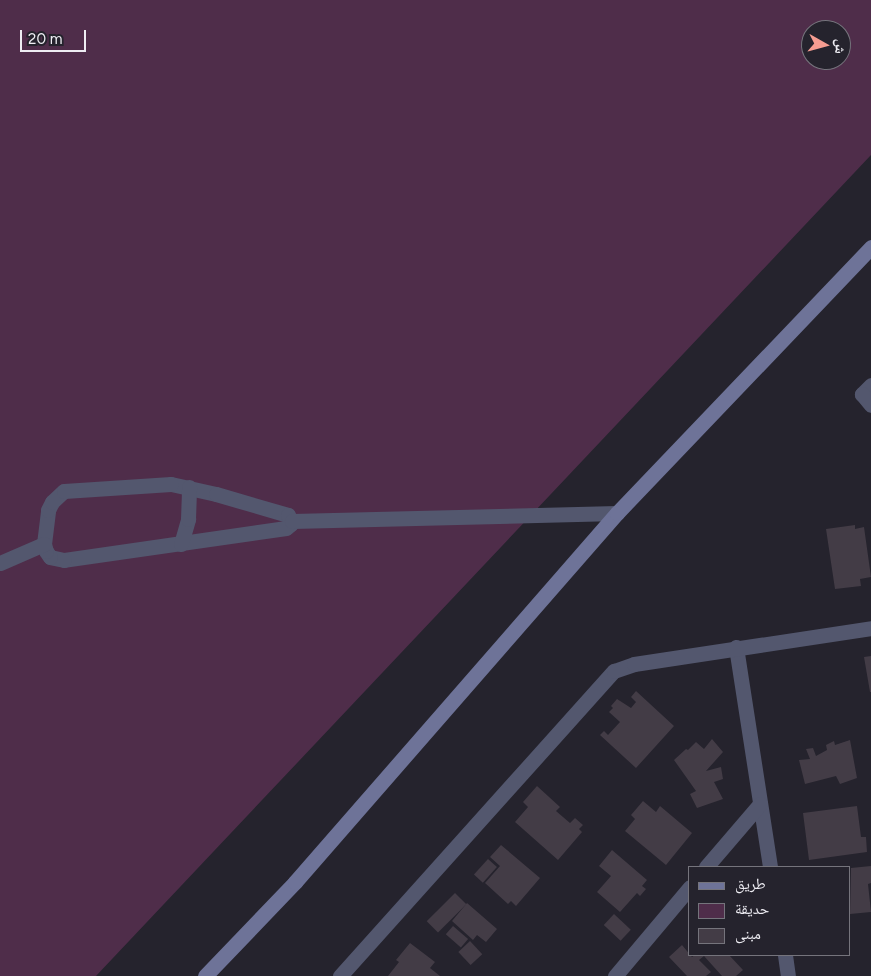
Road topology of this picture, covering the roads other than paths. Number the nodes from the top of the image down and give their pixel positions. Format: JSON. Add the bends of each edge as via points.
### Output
{"nodes":[{"id":1,"x":871,"y":247,"type":"edge"},
{"id":2,"x":871,"y":385,"type":"edge"},
{"id":3,"x":871,"y":405,"type":"edge"},
{"id":4,"x":189,"y":487,"type":"junction"},
{"id":5,"x":617,"y":513,"type":"junction"},
{"id":6,"x":292,"y":521,"type":"junction"},
{"id":7,"x":44,"y":544,"type":"junction"},
{"id":8,"x":181,"y":544,"type":"junction"},
{"id":9,"x":0,"y":563,"type":"edge"},
{"id":10,"x":871,"y":628,"type":"edge"},
{"id":11,"x":736,"y":647,"type":"junction"},
{"id":12,"x":760,"y":804,"type":"junction"},
{"id":13,"x":707,"y":866,"type":"edge"},
{"id":14,"x":770,"y":866,"type":"edge"},
{"id":15,"x":688,"y":889,"type":"edge"},
{"id":16,"x":785,"y":956,"type":"edge"},
{"id":17,"x":205,"y":976,"type":"edge"},
{"id":18,"x":340,"y":976,"type":"edge"},
{"id":19,"x":615,"y":976,"type":"edge"},
{"id":20,"x":788,"y":976,"type":"edge"}],
"edges":[{"from":1,"to":5,"type":"street"},
{"from":2,"to":3,"type":"street","via":[[862,394]]},
{"from":4,"to":6,"type":"street","via":[[288,516]]},
{"from":4,"to":7,"type":"street","via":[[171,484],[64,491],[48,510]]},
{"from":4,"to":8,"type":"street","via":[[188,519]]},
{"from":5,"to":6,"type":"street"},
{"from":5,"to":17,"type":"street","via":[[295,882]]},
{"from":6,"to":8,"type":"street","via":[[286,528]]},
{"from":7,"to":8,"type":"street","via":[[50,557],[64,560]]},
{"from":7,"to":9,"type":"street"},
{"from":10,"to":11,"type":"street"},
{"from":11,"to":12,"type":"street"},
{"from":11,"to":18,"type":"street","via":[[634,664],[614,671]]},
{"from":12,"to":13,"type":"street"},
{"from":12,"to":14,"type":"street"},
{"from":15,"to":19,"type":"street"},
{"from":16,"to":20,"type":"street"}]}
